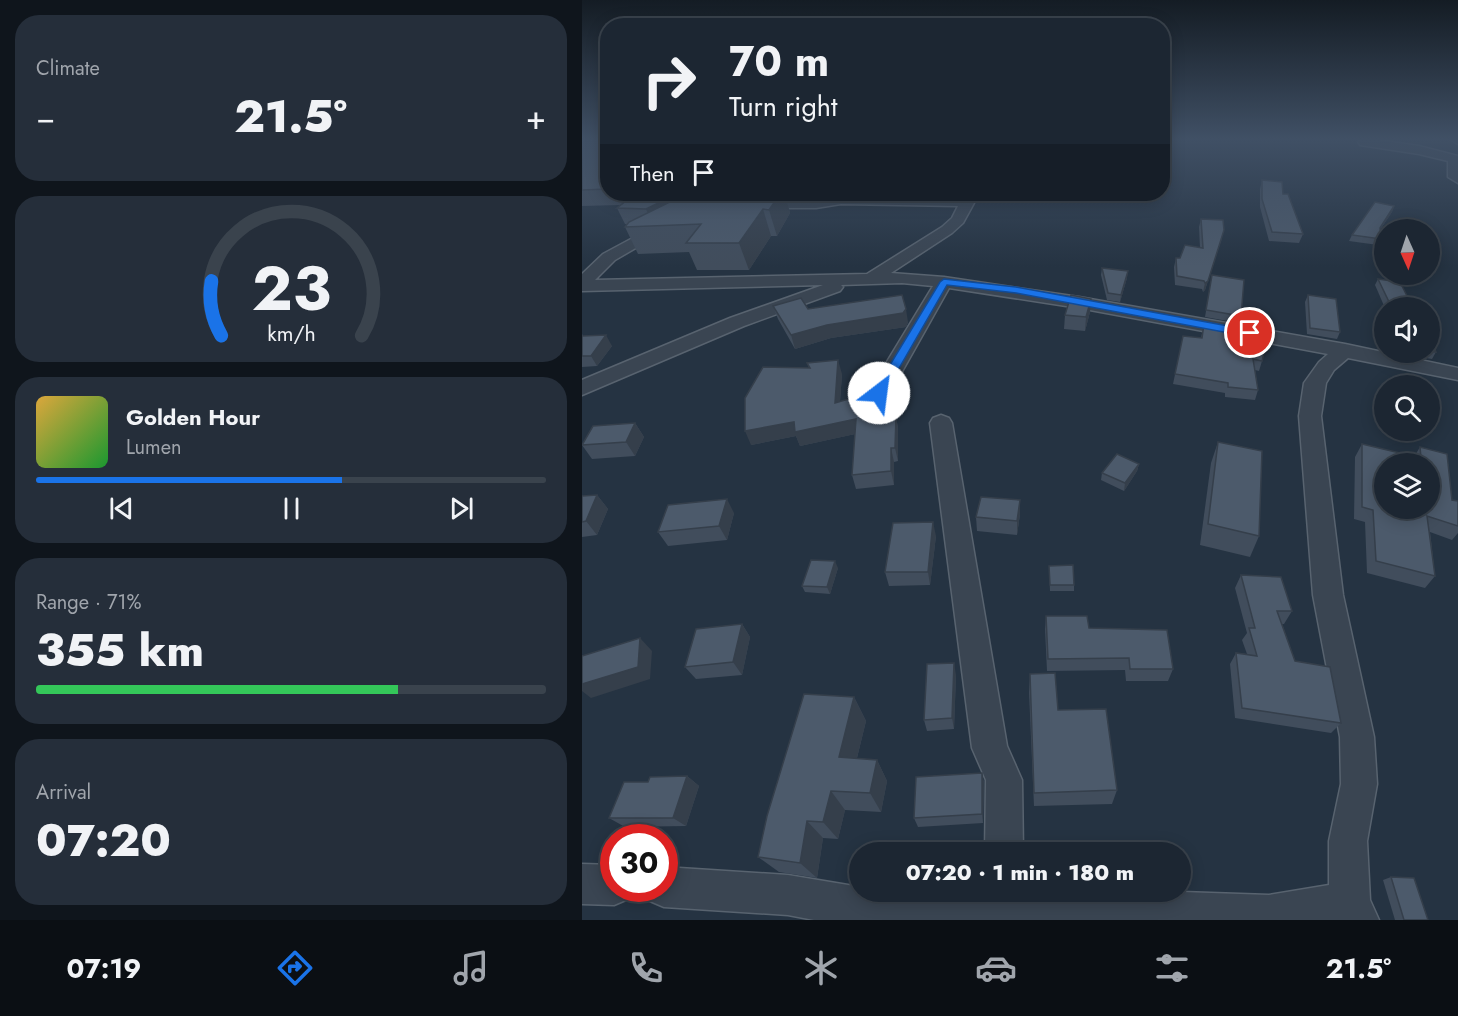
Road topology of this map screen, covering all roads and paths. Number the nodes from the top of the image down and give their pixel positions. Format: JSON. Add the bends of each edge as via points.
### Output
{"nodes":[{"id":1,"x":835,"y":201,"type":"edge"},
{"id":2,"x":950,"y":201,"type":"edge"},
{"id":3,"x":742,"y":202,"type":"edge"},
{"id":4,"x":673,"y":223,"type":"edge"},
{"id":5,"x":863,"y":279,"type":"junction"},
{"id":6,"x":944,"y":282,"type":"junction"},
{"id":7,"x":582,"y":285,"type":"edge"},
{"id":8,"x":1345,"y":351,"type":"junction"},
{"id":9,"x":1458,"y":374,"type":"edge"},
{"id":10,"x":582,"y":388,"type":"edge"},
{"id":11,"x":879,"y":393,"type":"edge"},
{"id":12,"x":941,"y":423,"type":"dead end"},
{"id":13,"x":1004,"y":842,"type":"edge"},
{"id":14,"x":582,"y":884,"type":"edge"},
{"id":15,"x":600,"y":885,"type":"edge"},
{"id":16,"x":678,"y":888,"type":"edge"},
{"id":17,"x":1004,"y":906,"type":"edge"},
{"id":18,"x":1354,"y":911,"type":"edge"},
{"id":19,"x":1152,"y":915,"type":"edge"}],
"edges":[{"from":1,"to":3,"type":"street","via":[[773,205]]},
{"from":2,"to":5,"type":"street","via":[[967,203],[947,230]]},
{"from":4,"to":7,"type":"street","via":[[609,257]]},
{"from":5,"to":6,"type":"street"},
{"from":5,"to":7,"type":"street"},
{"from":5,"to":10,"type":"street","via":[[737,322]]},
{"from":6,"to":8,"type":"street","via":[[1016,290]]},
{"from":6,"to":11,"type":"street"},
{"from":8,"to":9,"type":"street"},
{"from":8,"to":18,"type":"street","via":[[1326,366],[1315,383],[1310,416],[1328,595],[1357,737],[1359,784],[1348,841]]},
{"from":12,"to":13,"type":"street","via":[[990,748],[1004,780]]},
{"from":14,"to":15,"type":"street"},
{"from":16,"to":17,"type":"street","via":[[788,895],[862,908]]},
{"from":17,"to":19,"type":"street"},
{"from":18,"to":19,"type":"street","via":[[1269,916]]}]}
